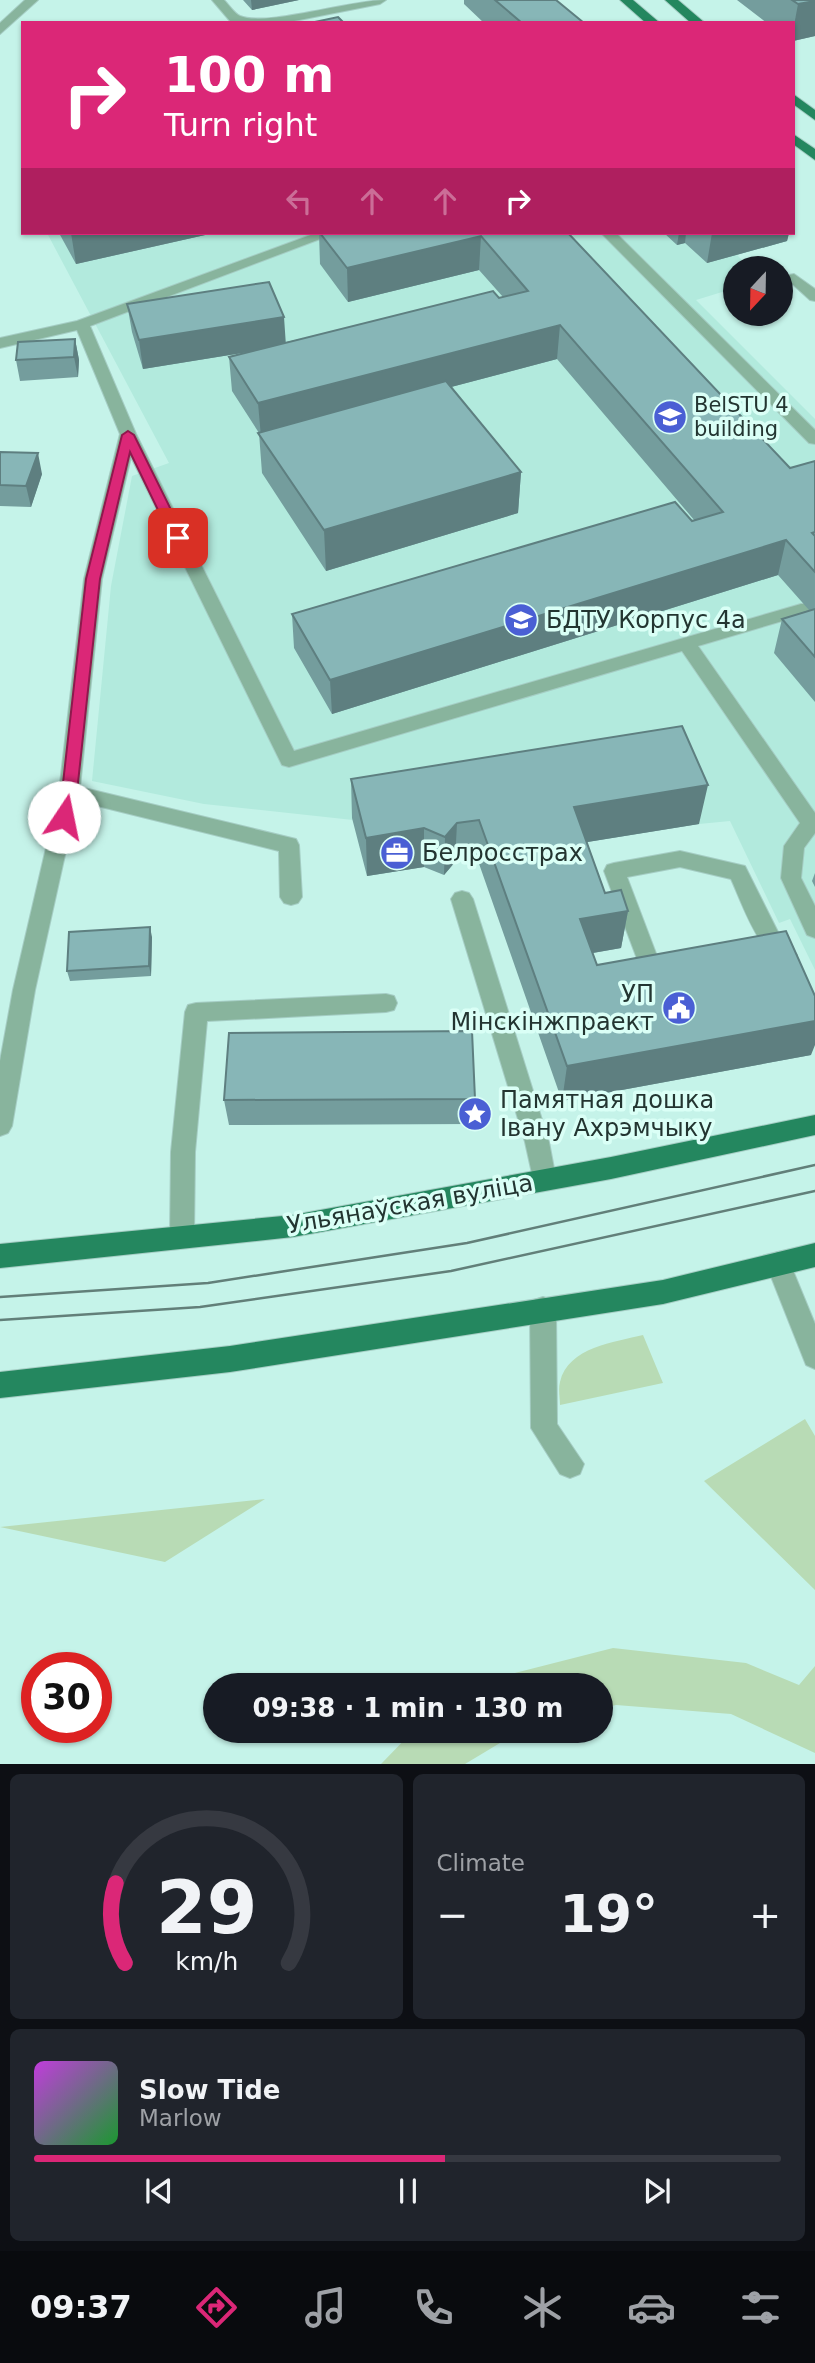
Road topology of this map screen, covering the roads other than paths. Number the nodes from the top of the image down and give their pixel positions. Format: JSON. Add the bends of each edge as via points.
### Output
{"nodes":[{"id":1,"x":32,"y":0,"type":"edge"},
{"id":2,"x":218,"y":0,"type":"edge"},
{"id":3,"x":380,"y":0,"type":"edge"},
{"id":4,"x":626,"y":0,"type":"edge"},
{"id":5,"x":671,"y":0,"type":"edge"},
{"id":6,"x":249,"y":21,"type":"edge"},
{"id":7,"x":275,"y":21,"type":"edge"},
{"id":8,"x":652,"y":21,"type":"edge"},
{"id":9,"x":697,"y":21,"type":"edge"},
{"id":10,"x":0,"y":30,"type":"edge"},
{"id":11,"x":795,"y":100,"type":"edge"},
{"id":12,"x":815,"y":116,"type":"edge"},
{"id":13,"x":795,"y":140,"type":"edge"},
{"id":14,"x":815,"y":156,"type":"edge"},
{"id":15,"x":323,"y":235,"type":"edge"},
{"id":16,"x":610,"y":235,"type":"edge"},
{"id":17,"x":794,"y":278,"type":"dead end"},
{"id":18,"x":815,"y":297,"type":"edge"},
{"id":19,"x":82,"y":324,"type":"junction"},
{"id":20,"x":0,"y":342,"type":"edge"},
{"id":21,"x":128,"y":435,"type":"junction"},
{"id":22,"x":815,"y":439,"type":"edge"},
{"id":23,"x":807,"y":608,"type":"edge"},
{"id":24,"x":687,"y":644,"type":"junction"},
{"id":25,"x":69,"y":792,"type":"junction"},
{"id":26,"x":813,"y":822,"type":"edge"},
{"id":27,"x":290,"y":897,"type":"dead end"},
{"id":28,"x":462,"y":899,"type":"dead end"},
{"id":29,"x":815,"y":929,"type":"edge"},
{"id":30,"x":773,"y":944,"type":"junction"},
{"id":31,"x":746,"y":949,"type":"edge"},
{"id":32,"x":691,"y":958,"type":"edge"},
{"id":33,"x":800,"y":974,"type":"edge"},
{"id":34,"x":386,"y":1003,"type":"dead end"},
{"id":35,"x":815,"y":1125,"type":"edge"},
{"id":36,"x":0,"y":1126,"type":"edge"},
{"id":37,"x":544,"y":1179,"type":"junction"},
{"id":38,"x":182,"y":1237,"type":"junction"},
{"id":39,"x":815,"y":1255,"type":"edge"},
{"id":40,"x":0,"y":1256,"type":"edge"},
{"id":41,"x":778,"y":1264,"type":"junction"},
{"id":42,"x":542,"y":1309,"type":"junction"},
{"id":43,"x":815,"y":1356,"type":"edge"},
{"id":44,"x":0,"y":1385,"type":"edge"},
{"id":45,"x":570,"y":1464,"type":"dead end"}],
"edges":[{"from":1,"to":10,"type":"street"},
{"from":2,"to":6,"type":"street","via":[[234,18]]},
{"from":3,"to":7,"type":"street"},
{"from":4,"to":8,"type":"main road"},
{"from":5,"to":9,"type":"main road"},
{"from":11,"to":12,"type":"main road"},
{"from":13,"to":14,"type":"main road"},
{"from":15,"to":19,"type":"street"},
{"from":16,"to":22,"type":"street"},
{"from":17,"to":18,"type":"street"},
{"from":19,"to":20,"type":"street"},
{"from":19,"to":21,"type":"street"},
{"from":21,"to":24,"type":"street","via":[[289,760]]},
{"from":21,"to":25,"type":"street","via":[[93,579]]},
{"from":23,"to":24,"type":"street"},
{"from":24,"to":26,"type":"street"},
{"from":25,"to":27,"type":"street","via":[[289,845]]},
{"from":25,"to":36,"type":"street","via":[[24,990]]},
{"from":26,"to":29,"type":"street","via":[[794,846],[791,878]]},
{"from":28,"to":37,"type":"street","via":[[537,1142]]},
{"from":30,"to":31,"type":"street"},
{"from":30,"to":32,"type":"street","via":[[738,872],[680,859],[614,871],[650,966]]},
{"from":30,"to":33,"type":"street","via":[[795,962]]},
{"from":34,"to":38,"type":"street","via":[[196,1012],[180,1154]]},
{"from":35,"to":37,"type":"main road","name":"Ульянаўская вуліца"},
{"from":37,"to":38,"type":"main road","name":"Ульянаўская вуліца","via":[[293,1226]]},
{"from":38,"to":40,"type":"main road","name":"Ульянаўская вуліца"},
{"from":39,"to":41,"type":"main road"},
{"from":41,"to":42,"type":"main road","via":[[663,1292]]},
{"from":41,"to":43,"type":"street"},
{"from":42,"to":44,"type":"main road","via":[[230,1359]]},
{"from":42,"to":45,"type":"street","via":[[544,1428]]}]}
